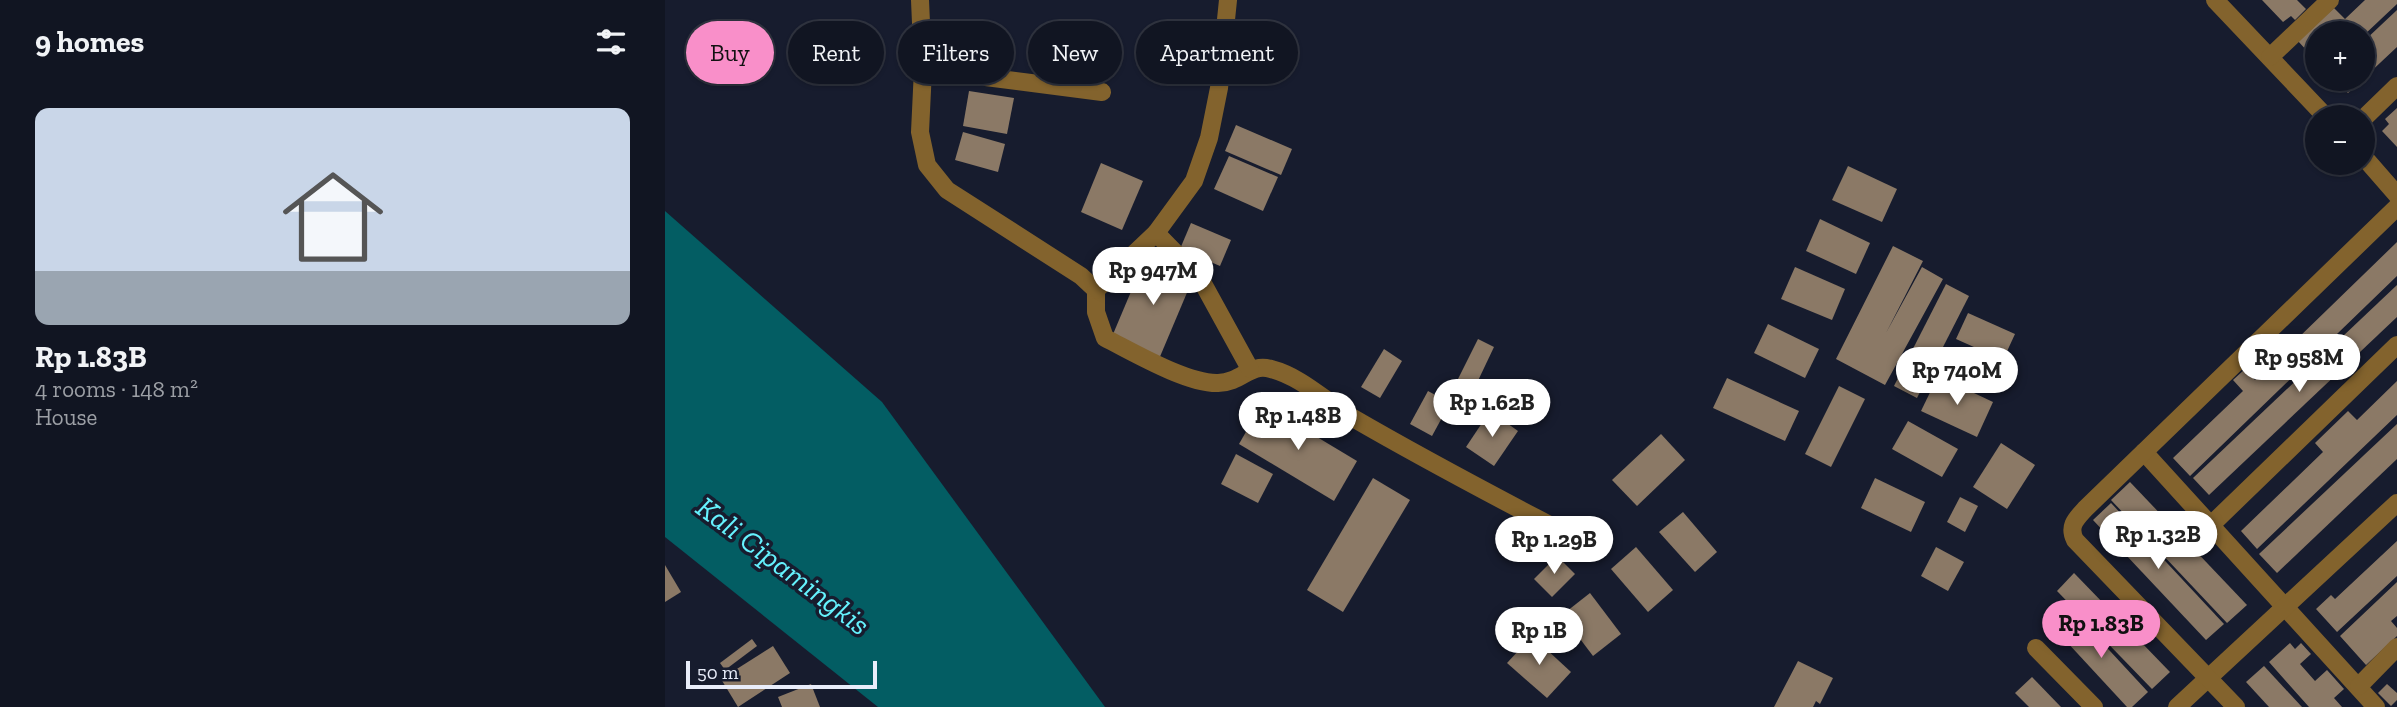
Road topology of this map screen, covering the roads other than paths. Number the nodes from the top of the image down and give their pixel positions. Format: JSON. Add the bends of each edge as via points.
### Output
{"nodes":[{"id":1,"x":920,"y":0,"type":"edge"},
{"id":2,"x":1228,"y":0,"type":"edge"},
{"id":3,"x":2215,"y":0,"type":"edge"},
{"id":4,"x":2330,"y":0,"type":"edge"},
{"id":5,"x":921,"y":21,"type":"edge"},
{"id":6,"x":2270,"y":57,"type":"junction"},
{"id":7,"x":1014,"y":81,"type":"edge"},
{"id":8,"x":922,"y":84,"type":"edge"},
{"id":9,"x":2397,"y":86,"type":"edge"},
{"id":10,"x":1102,"y":92,"type":"dead end"},
{"id":11,"x":2315,"y":105,"type":"edge"},
{"id":12,"x":2375,"y":107,"type":"edge"},
{"id":13,"x":2375,"y":170,"type":"edge"},
{"id":14,"x":2397,"y":195,"type":"edge"},
{"id":15,"x":2397,"y":207,"type":"edge"},
{"id":16,"x":1156,"y":233,"type":"junction"},
{"id":17,"x":1096,"y":290,"type":"junction"},
{"id":18,"x":2397,"y":345,"type":"edge"},
{"id":19,"x":1250,"y":369,"type":"junction"},
{"id":20,"x":2144,"y":452,"type":"junction"},
{"id":21,"x":2397,"y":503,"type":"edge"},
{"id":22,"x":2211,"y":525,"type":"junction"},
{"id":23,"x":1563,"y":532,"type":"dead end"},
{"id":24,"x":2286,"y":606,"type":"junction"},
{"id":25,"x":2036,"y":648,"type":"dead end"},
{"id":26,"x":2397,"y":648,"type":"edge"},
{"id":27,"x":2209,"y":677,"type":"junction"},
{"id":28,"x":2359,"y":686,"type":"junction"},
{"id":29,"x":2094,"y":707,"type":"edge"},
{"id":30,"x":2177,"y":707,"type":"edge"},
{"id":31,"x":2236,"y":707,"type":"edge"},
{"id":32,"x":2377,"y":707,"type":"edge"}],
"edges":[{"from":1,"to":5,"type":"street"},
{"from":2,"to":16,"type":"street","via":[[1209,138],[1194,181]]},
{"from":3,"to":6,"type":"street"},
{"from":4,"to":6,"type":"street"},
{"from":6,"to":11,"type":"street"},
{"from":7,"to":10,"type":"street"},
{"from":8,"to":17,"type":"street","via":[[920,132],[927,165],[947,190]]},
{"from":9,"to":12,"type":"street"},
{"from":13,"to":14,"type":"street"},
{"from":15,"to":20,"type":"street"},
{"from":16,"to":17,"type":"street"},
{"from":16,"to":19,"type":"street","via":[[1200,278]]},
{"from":17,"to":19,"type":"street","via":[[1105,338],[1197,380],[1230,382]]},
{"from":18,"to":22,"type":"street"},
{"from":19,"to":23,"type":"street","via":[[1270,368],[1293,378],[1410,452]]},
{"from":20,"to":22,"type":"street"},
{"from":20,"to":27,"type":"street","via":[[2075,519],[2071,533]]},
{"from":21,"to":24,"type":"street"},
{"from":22,"to":24,"type":"street"},
{"from":24,"to":27,"type":"street"},
{"from":24,"to":28,"type":"street"},
{"from":25,"to":29,"type":"street"},
{"from":26,"to":28,"type":"street"},
{"from":27,"to":30,"type":"street"},
{"from":27,"to":31,"type":"street"},
{"from":28,"to":32,"type":"street"}]}
